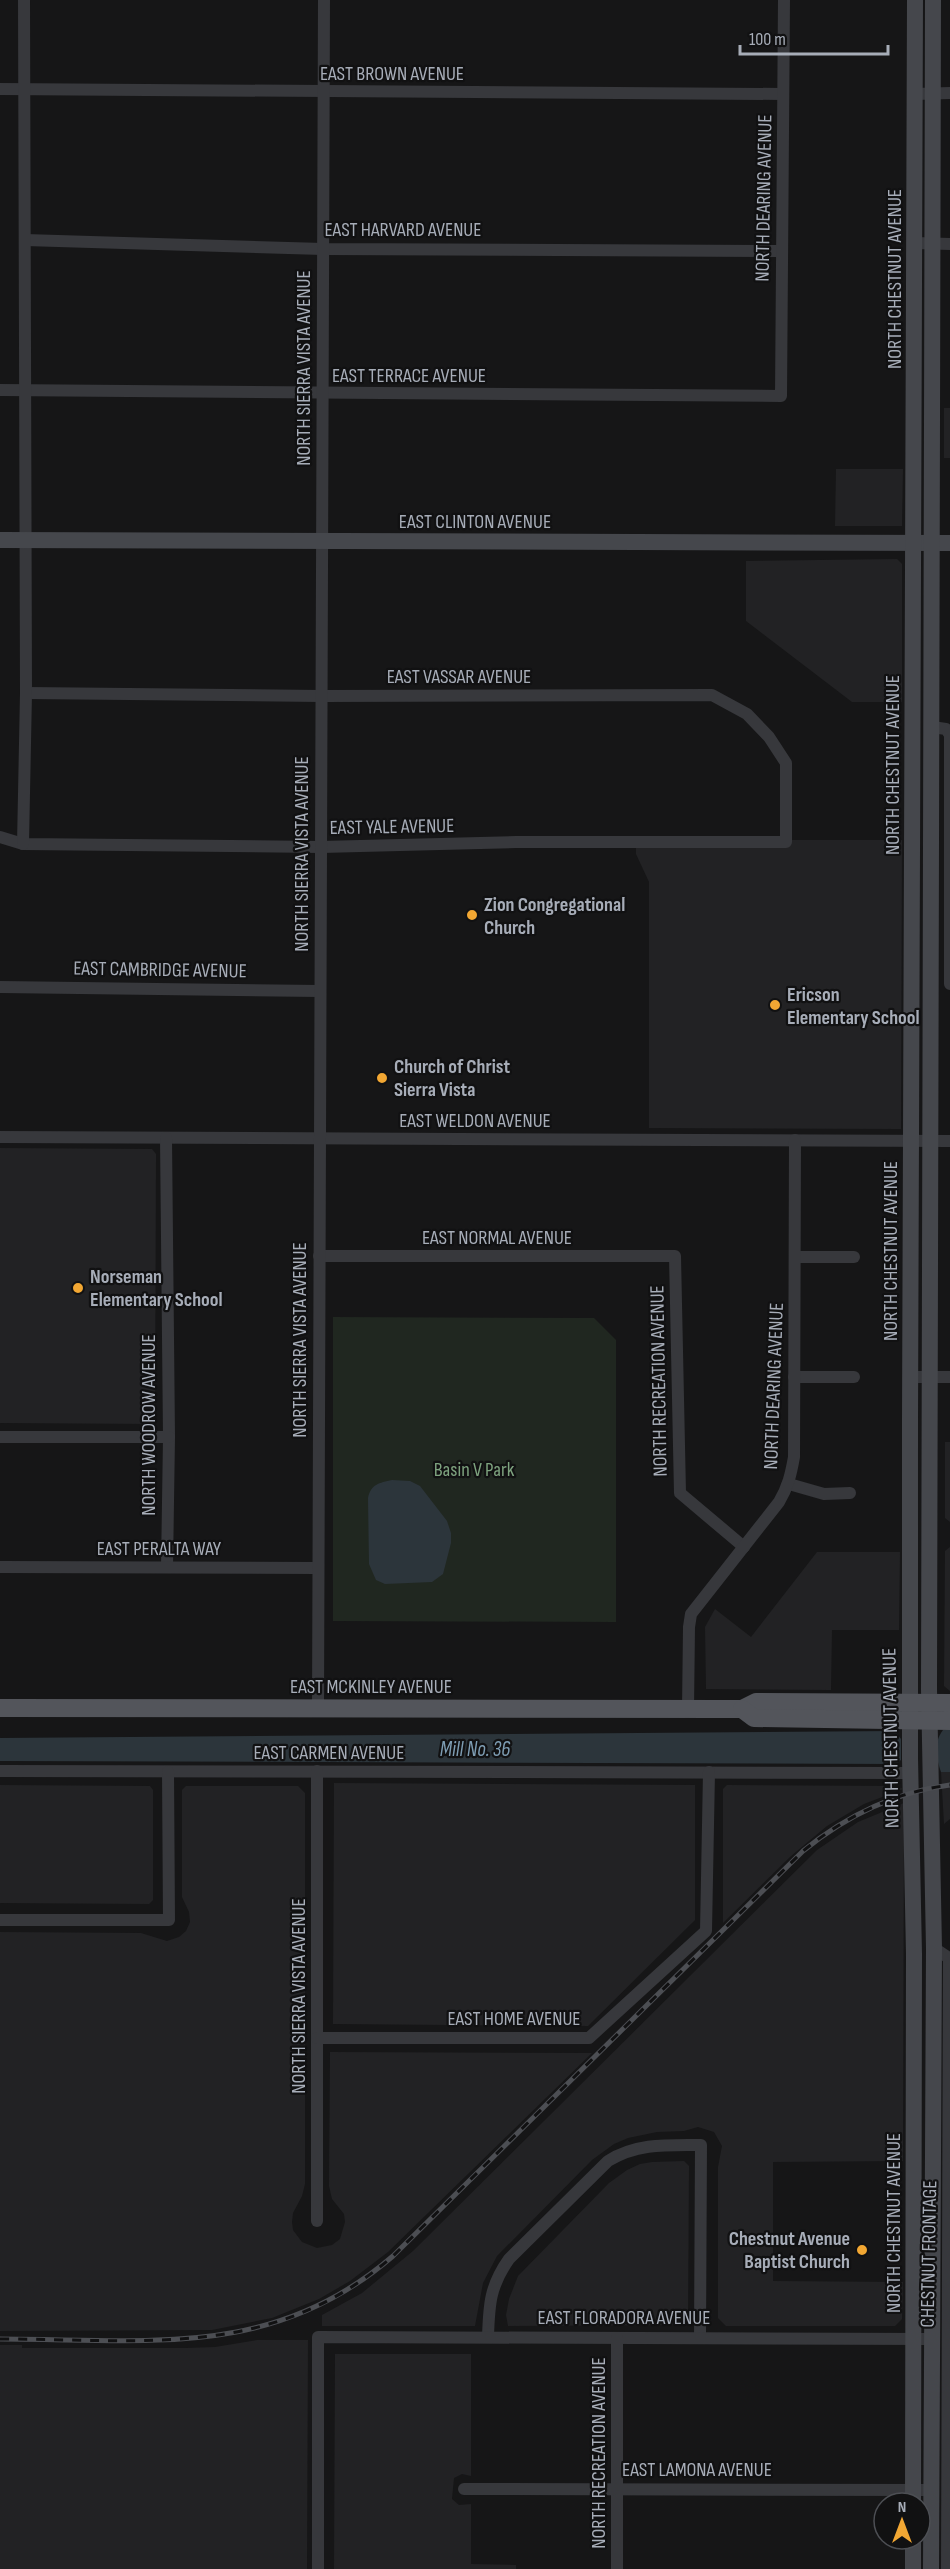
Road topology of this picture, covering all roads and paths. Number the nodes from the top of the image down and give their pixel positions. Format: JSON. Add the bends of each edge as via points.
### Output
{"nodes":[{"id":1,"x":24,"y":0,"type":"edge"},
{"id":2,"x":324,"y":0,"type":"edge"},
{"id":3,"x":784,"y":0,"type":"edge"},
{"id":4,"x":915,"y":0,"type":"edge"},
{"id":5,"x":933,"y":0,"type":"edge"},
{"id":6,"x":0,"y":89,"type":"edge"},
{"id":7,"x":24,"y":90,"type":"junction"},
{"id":8,"x":324,"y":92,"type":"junction"},
{"id":9,"x":942,"y":93,"type":"edge"},
{"id":10,"x":783,"y":94,"type":"junction"},
{"id":11,"x":915,"y":94,"type":"junction"},
{"id":12,"x":25,"y":240,"type":"junction"},
{"id":13,"x":915,"y":243,"type":"junction"},
{"id":14,"x":941,"y":244,"type":"edge"},
{"id":15,"x":323,"y":249,"type":"junction"},
{"id":16,"x":781,"y":251,"type":"junction"},
{"id":17,"x":0,"y":390,"type":"edge"},
{"id":18,"x":23,"y":390,"type":"junction"},
{"id":19,"x":322,"y":394,"type":"junction"},
{"id":20,"x":781,"y":396,"type":"joint"},
{"id":21,"x":0,"y":540,"type":"edge"},
{"id":22,"x":24,"y":540,"type":"junction"},
{"id":23,"x":322,"y":542,"type":"junction"},
{"id":24,"x":914,"y":543,"type":"junction"},
{"id":25,"x":932,"y":543,"type":"junction"},
{"id":26,"x":950,"y":543,"type":"edge"},
{"id":27,"x":26,"y":693,"type":"junction"},
{"id":28,"x":321,"y":696,"type":"junction"},
{"id":29,"x":932,"y":727,"type":"junction"},
{"id":30,"x":0,"y":837,"type":"edge"},
{"id":31,"x":786,"y":842,"type":"joint"},
{"id":32,"x":23,"y":844,"type":"junction"},
{"id":33,"x":321,"y":847,"type":"junction"},
{"id":34,"x":913,"y":926,"type":"junction"},
{"id":35,"x":931,"y":926,"type":"junction"},
{"id":36,"x":950,"y":926,"type":"edge"},
{"id":37,"x":950,"y":984,"type":"edge"},
{"id":38,"x":0,"y":987,"type":"edge"},
{"id":39,"x":320,"y":991,"type":"junction"},
{"id":40,"x":0,"y":1137,"type":"edge"},
{"id":41,"x":166,"y":1138,"type":"junction"},
{"id":42,"x":320,"y":1139,"type":"junction"},
{"id":43,"x":795,"y":1140,"type":"junction"},
{"id":44,"x":912,"y":1141,"type":"junction"},
{"id":45,"x":930,"y":1141,"type":"junction"},
{"id":46,"x":950,"y":1141,"type":"edge"},
{"id":47,"x":319,"y":1256,"type":"junction"},
{"id":48,"x":675,"y":1256,"type":"joint"},
{"id":49,"x":795,"y":1257,"type":"junction"},
{"id":50,"x":854,"y":1257,"type":"dead end"},
{"id":51,"x":794,"y":1377,"type":"junction"},
{"id":52,"x":854,"y":1377,"type":"dead end"},
{"id":53,"x":910,"y":1377,"type":"junction"},
{"id":54,"x":930,"y":1377,"type":"junction"},
{"id":55,"x":950,"y":1377,"type":"edge"},
{"id":56,"x":910,"y":1420,"type":"junction"},
{"id":57,"x":0,"y":1437,"type":"edge"},
{"id":58,"x":169,"y":1437,"type":"junction"},
{"id":59,"x":789,"y":1484,"type":"junction"},
{"id":60,"x":850,"y":1493,"type":"dead end"},
{"id":61,"x":930,"y":1534,"type":"junction"},
{"id":62,"x":744,"y":1547,"type":"junction"},
{"id":63,"x":0,"y":1567,"type":"edge"},
{"id":64,"x":167,"y":1567,"type":"junction"},
{"id":65,"x":318,"y":1568,"type":"junction"},
{"id":66,"x":950,"y":1703,"type":"edge"},
{"id":67,"x":0,"y":1708,"type":"edge"},
{"id":68,"x":318,"y":1708,"type":"junction"},
{"id":69,"x":688,"y":1708,"type":"junction"},
{"id":70,"x":921,"y":1717,"type":"junction"},
{"id":71,"x":950,"y":1721,"type":"edge"},
{"id":72,"x":911,"y":1766,"type":"junction"},
{"id":73,"x":0,"y":1771,"type":"edge"},
{"id":74,"x":317,"y":1771,"type":"junction"},
{"id":75,"x":168,"y":1772,"type":"junction"},
{"id":76,"x":709,"y":1772,"type":"junction"},
{"id":77,"x":929,"y":1798,"type":"junction"},
{"id":78,"x":0,"y":1920,"type":"edge"},
{"id":79,"x":934,"y":1948,"type":"junction"},
{"id":80,"x":914,"y":1954,"type":"junction"},
{"id":81,"x":950,"y":1997,"type":"edge"},
{"id":82,"x":933,"y":2011,"type":"junction"},
{"id":83,"x":317,"y":2038,"type":"junction"},
{"id":84,"x":944,"y":2120,"type":"edge"},
{"id":85,"x":914,"y":2121,"type":"junction"},
{"id":86,"x":317,"y":2221,"type":"dead end"},
{"id":87,"x":488,"y":2337,"type":"junction"},
{"id":88,"x":700,"y":2337,"type":"junction"},
{"id":89,"x":617,"y":2338,"type":"junction"},
{"id":90,"x":914,"y":2338,"type":"junction"},
{"id":91,"x":931,"y":2339,"type":"junction"},
{"id":92,"x":948,"y":2391,"type":"edge"},
{"id":93,"x":464,"y":2489,"type":"dead end"},
{"id":94,"x":617,"y":2489,"type":"junction"},
{"id":95,"x":931,"y":2490,"type":"junction"},
{"id":96,"x":913,"y":2491,"type":"edge"},
{"id":97,"x":928,"y":2491,"type":"edge"},
{"id":98,"x":872,"y":2495,"type":"edge"},
{"id":99,"x":913,"y":2551,"type":"edge"},
{"id":100,"x":318,"y":2569,"type":"edge"},
{"id":101,"x":617,"y":2569,"type":"edge"},
{"id":102,"x":913,"y":2569,"type":"edge"},
{"id":103,"x":931,"y":2569,"type":"edge"},
{"id":104,"x":946,"y":2569,"type":"edge"}],
"edges":[{"from":1,"to":7,"type":"street"},
{"from":2,"to":8,"type":"street","name":"NORTH SIERRA VISTA AVENUE"},
{"from":3,"to":10,"type":"street","name":"NORTH DEARING AVENUE"},
{"from":4,"to":11,"type":"main road","name":"NORTH CHESTNUT AVENUE"},
{"from":5,"to":9,"type":"main road","name":"NORTH CHESTNUT AVENUE"},
{"from":6,"to":7,"type":"street","name":"EAST BROWN AVENUE"},
{"from":7,"to":8,"type":"street","name":"EAST BROWN AVENUE"},
{"from":7,"to":12,"type":"street"},
{"from":8,"to":10,"type":"street","name":"EAST BROWN AVENUE"},
{"from":8,"to":15,"type":"street","name":"NORTH SIERRA VISTA AVENUE"},
{"from":9,"to":11,"type":"street"},
{"from":9,"to":14,"type":"main road","name":"NORTH CHESTNUT AVENUE"},
{"from":10,"to":16,"type":"street","name":"NORTH DEARING AVENUE"},
{"from":11,"to":13,"type":"main road","name":"NORTH CHESTNUT AVENUE"},
{"from":12,"to":15,"type":"street","name":"EAST HARVARD AVENUE"},
{"from":12,"to":18,"type":"street"},
{"from":13,"to":14,"type":"street"},
{"from":13,"to":24,"type":"main road","name":"NORTH CHESTNUT AVENUE"},
{"from":14,"to":25,"type":"main road","name":"NORTH CHESTNUT AVENUE"},
{"from":15,"to":16,"type":"street","name":"EAST HARVARD AVENUE"},
{"from":15,"to":19,"type":"street","name":"NORTH SIERRA VISTA AVENUE"},
{"from":16,"to":20,"type":"street","name":"NORTH DEARING AVENUE"},
{"from":17,"to":18,"type":"street","name":"EAST TERRACE AVENUE"},
{"from":18,"to":19,"type":"street","name":"EAST TERRACE AVENUE"},
{"from":18,"to":22,"type":"street"},
{"from":19,"to":20,"type":"street","name":"EAST TERRACE AVENUE"},
{"from":19,"to":23,"type":"street","name":"NORTH SIERRA VISTA AVENUE"},
{"from":21,"to":22,"type":"main road","name":"EAST CLINTON AVENUE"},
{"from":22,"to":23,"type":"main road","name":"EAST CLINTON AVENUE"},
{"from":22,"to":27,"type":"street"},
{"from":23,"to":24,"type":"main road","name":"EAST CLINTON AVENUE"},
{"from":23,"to":28,"type":"street","name":"NORTH SIERRA VISTA AVENUE"},
{"from":24,"to":25,"type":"main road","name":"EAST CLINTON AVENUE"},
{"from":24,"to":34,"type":"main road","name":"NORTH CHESTNUT AVENUE"},
{"from":25,"to":26,"type":"main road","name":"EAST CLINTON AVENUE"},
{"from":25,"to":29,"type":"main road","name":"NORTH CHESTNUT AVENUE"},
{"from":27,"to":28,"type":"street","name":"EAST VASSAR AVENUE"},
{"from":27,"to":32,"type":"street"},
{"from":28,"to":31,"type":"street","name":"EAST VASSAR AVENUE","via":[[712,695],[747,714],[786,763]]},
{"from":28,"to":33,"type":"street","name":"NORTH SIERRA VISTA AVENUE"},
{"from":29,"to":35,"type":"main road","name":"NORTH CHESTNUT AVENUE"},
{"from":29,"to":36,"type":"street","name":"NORTH CHESTNUT AVENUE","via":[[946,729],[950,735]]},
{"from":30,"to":32,"type":"street","name":"EAST YALE AVENUE"},
{"from":31,"to":33,"type":"street","name":"EAST YALE AVENUE"},
{"from":32,"to":33,"type":"street","name":"EAST YALE AVENUE"},
{"from":33,"to":39,"type":"street","name":"NORTH SIERRA VISTA AVENUE"},
{"from":34,"to":35,"type":"street"},
{"from":34,"to":44,"type":"main road","name":"NORTH CHESTNUT AVENUE"},
{"from":35,"to":36,"type":"street"},
{"from":35,"to":45,"type":"main road","name":"NORTH CHESTNUT AVENUE"},
{"from":36,"to":37,"type":"street","name":"NORTH CHESTNUT AVENUE"},
{"from":38,"to":39,"type":"street","name":"EAST CAMBRIDGE AVENUE"},
{"from":39,"to":42,"type":"street","name":"NORTH SIERRA VISTA AVENUE"},
{"from":40,"to":41,"type":"street","name":"EAST WELDON AVENUE"},
{"from":41,"to":42,"type":"street","name":"EAST WELDON AVENUE"},
{"from":41,"to":58,"type":"street","name":"NORTH WOODROW AVENUE"},
{"from":42,"to":43,"type":"street","name":"EAST WELDON AVENUE"},
{"from":42,"to":47,"type":"street","name":"NORTH SIERRA VISTA AVENUE"},
{"from":43,"to":44,"type":"street","name":"EAST WELDON AVENUE"},
{"from":43,"to":49,"type":"street","name":"NORTH DEARING AVENUE"},
{"from":44,"to":45,"type":"street","name":"EAST WELDON AVENUE"},
{"from":44,"to":53,"type":"main road","name":"NORTH CHESTNUT AVENUE"},
{"from":45,"to":46,"type":"street","name":"EAST WELDON AVENUE"},
{"from":45,"to":54,"type":"main road","name":"NORTH CHESTNUT AVENUE"},
{"from":47,"to":48,"type":"street","name":"EAST NORMAL AVENUE"},
{"from":47,"to":65,"type":"street","name":"NORTH SIERRA VISTA AVENUE"},
{"from":48,"to":62,"type":"street","name":"NORTH RECREATION AVENUE","via":[[680,1493]]},
{"from":49,"to":50,"type":"street"},
{"from":49,"to":51,"type":"street","name":"NORTH DEARING AVENUE"},
{"from":51,"to":52,"type":"street"},
{"from":51,"to":59,"type":"street","name":"NORTH DEARING AVENUE","via":[[794,1457]]},
{"from":53,"to":54,"type":"street"},
{"from":53,"to":56,"type":"main road","name":"NORTH CHESTNUT AVENUE"},
{"from":54,"to":55,"type":"street"},
{"from":54,"to":61,"type":"main road","name":"NORTH CHESTNUT AVENUE"},
{"from":56,"to":61,"type":"main road","via":[[920,1460],[921,1526]]},
{"from":56,"to":70,"type":"main road","name":"NORTH CHESTNUT AVENUE"},
{"from":57,"to":58,"type":"street"},
{"from":58,"to":64,"type":"street","name":"NORTH WOODROW AVENUE"},
{"from":59,"to":60,"type":"street","via":[[824,1494]]},
{"from":59,"to":62,"type":"street","name":"NORTH DEARING AVENUE"},
{"from":61,"to":70,"type":"main road","name":"NORTH CHESTNUT AVENUE"},
{"from":62,"to":69,"type":"street","name":"NORTH DEARING AVENUE","via":[[691,1614]]},
{"from":63,"to":64,"type":"street","name":"EAST PERALTA WAY"},
{"from":64,"to":65,"type":"street","name":"EAST PERALTA WAY"},
{"from":65,"to":68,"type":"street","name":"NORTH SIERRA VISTA AVENUE"},
{"from":66,"to":70,"type":"main road","name":"EAST MCKINLEY AVENUE"},
{"from":67,"to":68,"type":"main road","name":"EAST MCKINLEY AVENUE"},
{"from":68,"to":69,"type":"main road","name":"EAST MCKINLEY AVENUE"},
{"from":69,"to":70,"type":"main road","name":"EAST MCKINLEY AVENUE","via":[[742,1709],[756,1702]]},
{"from":70,"to":71,"type":"main road","name":"EAST MCKINLEY AVENUE"},
{"from":70,"to":72,"type":"main road","name":"NORTH CHESTNUT AVENUE","via":[[910,1739]]},
{"from":70,"to":77,"type":"main road","name":"NORTH CHESTNUT AVENUE","via":[[929,1759]]},
{"from":72,"to":76,"type":"street","name":"EAST CARMEN AVENUE"},
{"from":72,"to":77,"type":"main road"},
{"from":72,"to":80,"type":"main road","name":"NORTH CHESTNUT AVENUE"},
{"from":73,"to":75,"type":"street","name":"EAST CARMEN AVENUE"},
{"from":74,"to":75,"type":"street","name":"EAST CARMEN AVENUE"},
{"from":74,"to":76,"type":"street","name":"EAST CARMEN AVENUE"},
{"from":74,"to":83,"type":"street","name":"NORTH SIERRA VISTA AVENUE"},
{"from":75,"to":78,"type":"street","via":[[169,1920]]},
{"from":76,"to":83,"type":"street","name":"EAST HOME AVENUE","via":[[706,1931],[589,2038]]},
{"from":77,"to":79,"type":"main road","name":"NORTH CHESTNUT AVENUE"},
{"from":79,"to":81,"type":"street","name":"CHESTNUT FRONTAGE","via":[[949,1958]]},
{"from":79,"to":82,"type":"main road","name":"NORTH CHESTNUT AVENUE"},
{"from":80,"to":82,"type":"main road","via":[[925,1963],[925,1994]]},
{"from":80,"to":85,"type":"main road","name":"NORTH CHESTNUT AVENUE"},
{"from":81,"to":84,"type":"street","name":"CHESTNUT FRONTAGE"},
{"from":82,"to":84,"type":"main road","name":"NORTH CHESTNUT AVENUE"},
{"from":83,"to":86,"type":"street","name":"NORTH SIERRA VISTA AVENUE"},
{"from":84,"to":85,"type":"street"},
{"from":84,"to":91,"type":"main road","name":"NORTH CHESTNUT AVENUE"},
{"from":84,"to":92,"type":"street","name":"CHESTNUT FRONTAGE"},
{"from":85,"to":90,"type":"main road","name":"NORTH CHESTNUT AVENUE"},
{"from":87,"to":88,"type":"street","via":[[491,2290],[499,2274],[596,2170],[620,2153],[639,2147],[701,2145]]},
{"from":87,"to":89,"type":"street","name":"EAST FLORADORA AVENUE"},
{"from":87,"to":100,"type":"street","name":"EAST FLORADORA AVENUE","via":[[318,2337]]},
{"from":88,"to":89,"type":"street","name":"EAST FLORADORA AVENUE"},
{"from":88,"to":90,"type":"street","name":"EAST FLORADORA AVENUE"},
{"from":89,"to":94,"type":"street","name":"NORTH RECREATION AVENUE"},
{"from":90,"to":91,"type":"street","name":"EAST FLORADORA AVENUE"},
{"from":90,"to":96,"type":"main road","name":"NORTH CHESTNUT AVENUE"},
{"from":91,"to":95,"type":"main road","name":"NORTH CHESTNUT AVENUE"},
{"from":92,"to":104,"type":"street","name":"CHESTNUT FRONTAGE"},
{"from":93,"to":94,"type":"street","name":"EAST LAMONA AVENUE"},
{"from":94,"to":98,"type":"street","name":"EAST LAMONA AVENUE"},
{"from":94,"to":101,"type":"street","name":"NORTH RECREATION AVENUE"},
{"from":95,"to":97,"type":"street","name":"EAST LAMONA AVENUE"},
{"from":95,"to":103,"type":"main road","name":"NORTH CHESTNUT AVENUE"},
{"from":99,"to":102,"type":"main road"}]}
